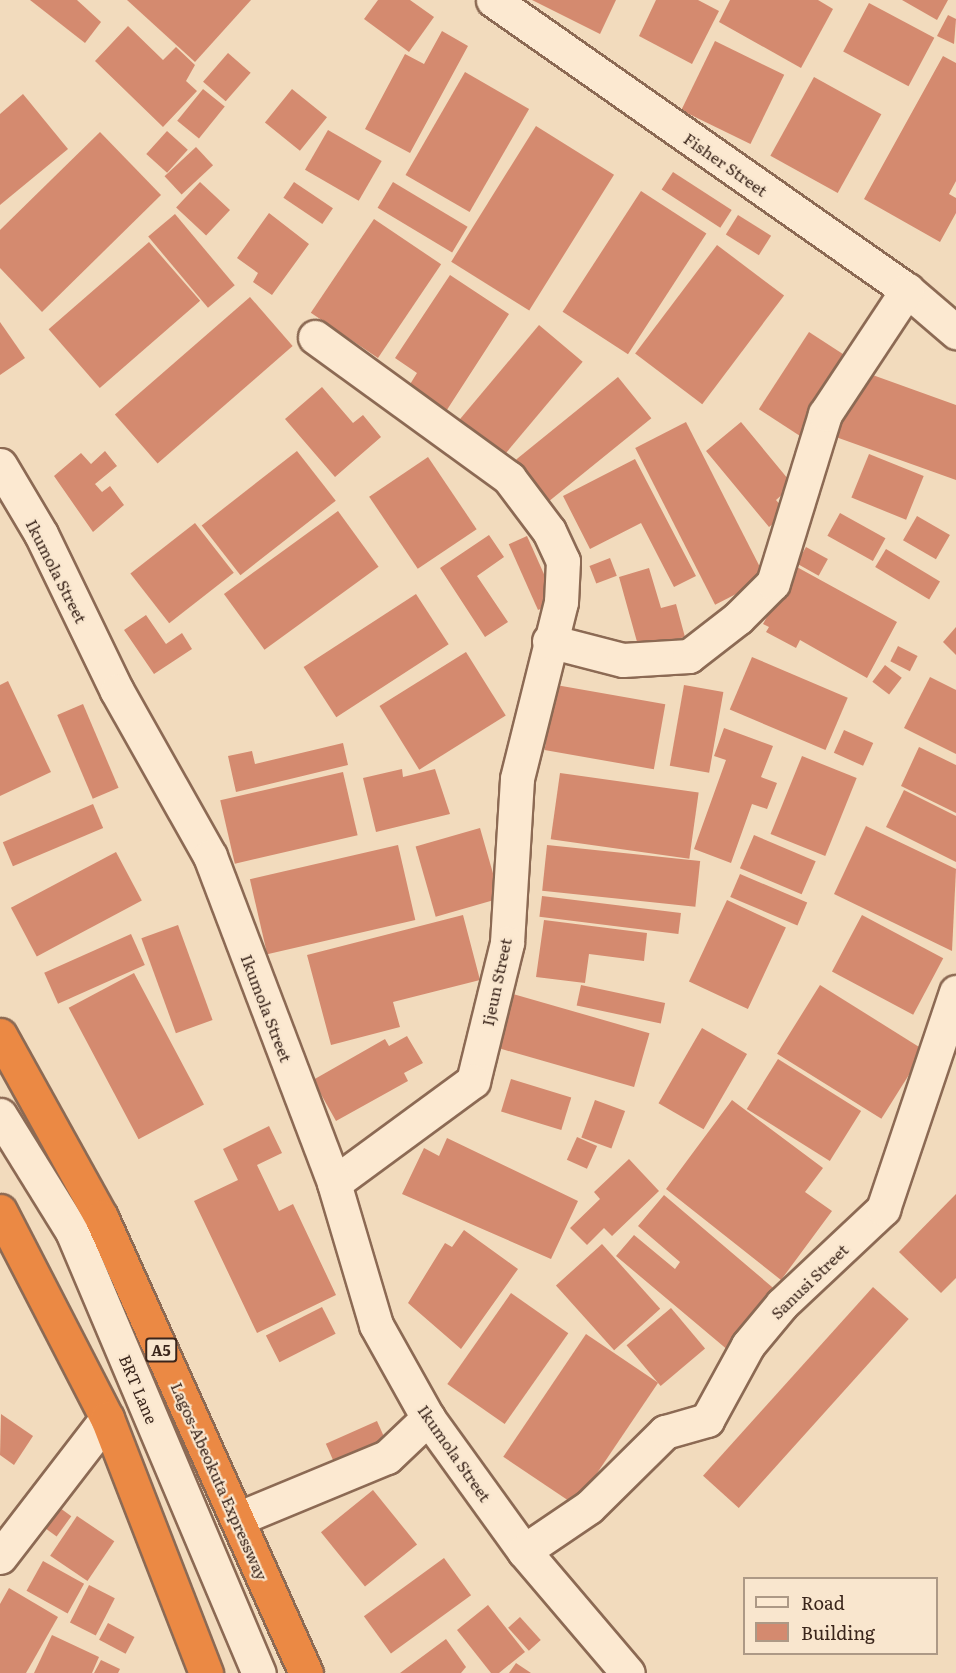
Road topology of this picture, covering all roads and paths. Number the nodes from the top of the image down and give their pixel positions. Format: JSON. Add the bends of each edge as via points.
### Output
{"nodes":[{"id":1,"x":493,"y":0,"type":"edge"},
{"id":2,"x":907,"y":290,"type":"junction"},
{"id":3,"x":956,"y":332,"type":"edge"},
{"id":4,"x":315,"y":337,"type":"dead end"},
{"id":5,"x":0,"y":465,"type":"edge"},
{"id":6,"x":549,"y":641,"type":"junction"},
{"id":7,"x":956,"y":992,"type":"edge"},
{"id":8,"x":0,"y":1035,"type":"edge"},
{"id":9,"x":0,"y":1115,"type":"edge"},
{"id":10,"x":334,"y":1183,"type":"junction"},
{"id":11,"x":0,"y":1211,"type":"edge"},
{"id":12,"x":107,"y":1418,"type":"junction"},
{"id":13,"x":428,"y":1418,"type":"junction"},
{"id":14,"x":237,"y":1519,"type":"junction"},
{"id":15,"x":524,"y":1551,"type":"junction"},
{"id":16,"x":0,"y":1557,"type":"edge"},
{"id":17,"x":206,"y":1673,"type":"edge"},
{"id":18,"x":259,"y":1673,"type":"edge"},
{"id":19,"x":306,"y":1673,"type":"edge"},
{"id":20,"x":628,"y":1673,"type":"edge"}],
"edges":[{"from":1,"to":2,"type":"street","name":"Fisher Street"},
{"from":2,"to":3,"type":"street","name":"Fisher Street"},
{"from":2,"to":6,"type":"street","via":[[825,414],[773,583],[738,618],[689,657],[623,660]]},
{"from":4,"to":6,"type":"street","name":"Ijeun Street","via":[[509,478],[533,508],[563,561],[561,602]]},
{"from":5,"to":10,"type":"street","name":"Ikumola Street","via":[[41,534],[117,691],[210,856]]},
{"from":6,"to":10,"type":"street","name":"Ijeun Street","via":[[517,779],[507,943],[473,1081]]},
{"from":7,"to":15,"type":"street","name":"Sanusi Street","via":[[883,1209],[782,1304],[748,1345],[707,1420],[665,1432],[630,1461],[589,1507]]},
{"from":8,"to":14,"type":"highway","name":"Lagos-Abeokuta Expressway","number":"A5","via":[[101,1217]]},
{"from":9,"to":18,"type":"street","name":"BRT Lane","via":[[72,1231]]},
{"from":10,"to":13,"type":"street","name":"Ikumola Street","via":[[376,1325]]},
{"from":11,"to":12,"type":"highway"},
{"from":12,"to":16,"type":"street"},
{"from":12,"to":17,"type":"highway"},
{"from":13,"to":14,"type":"street","via":[[387,1457]]},
{"from":13,"to":15,"type":"street","name":"Ikumola Street"},
{"from":14,"to":19,"type":"highway","name":"Lagos-Abeokuta Expressway","number":"A5"},
{"from":15,"to":20,"type":"street","name":"Ikumola Street"}]}
